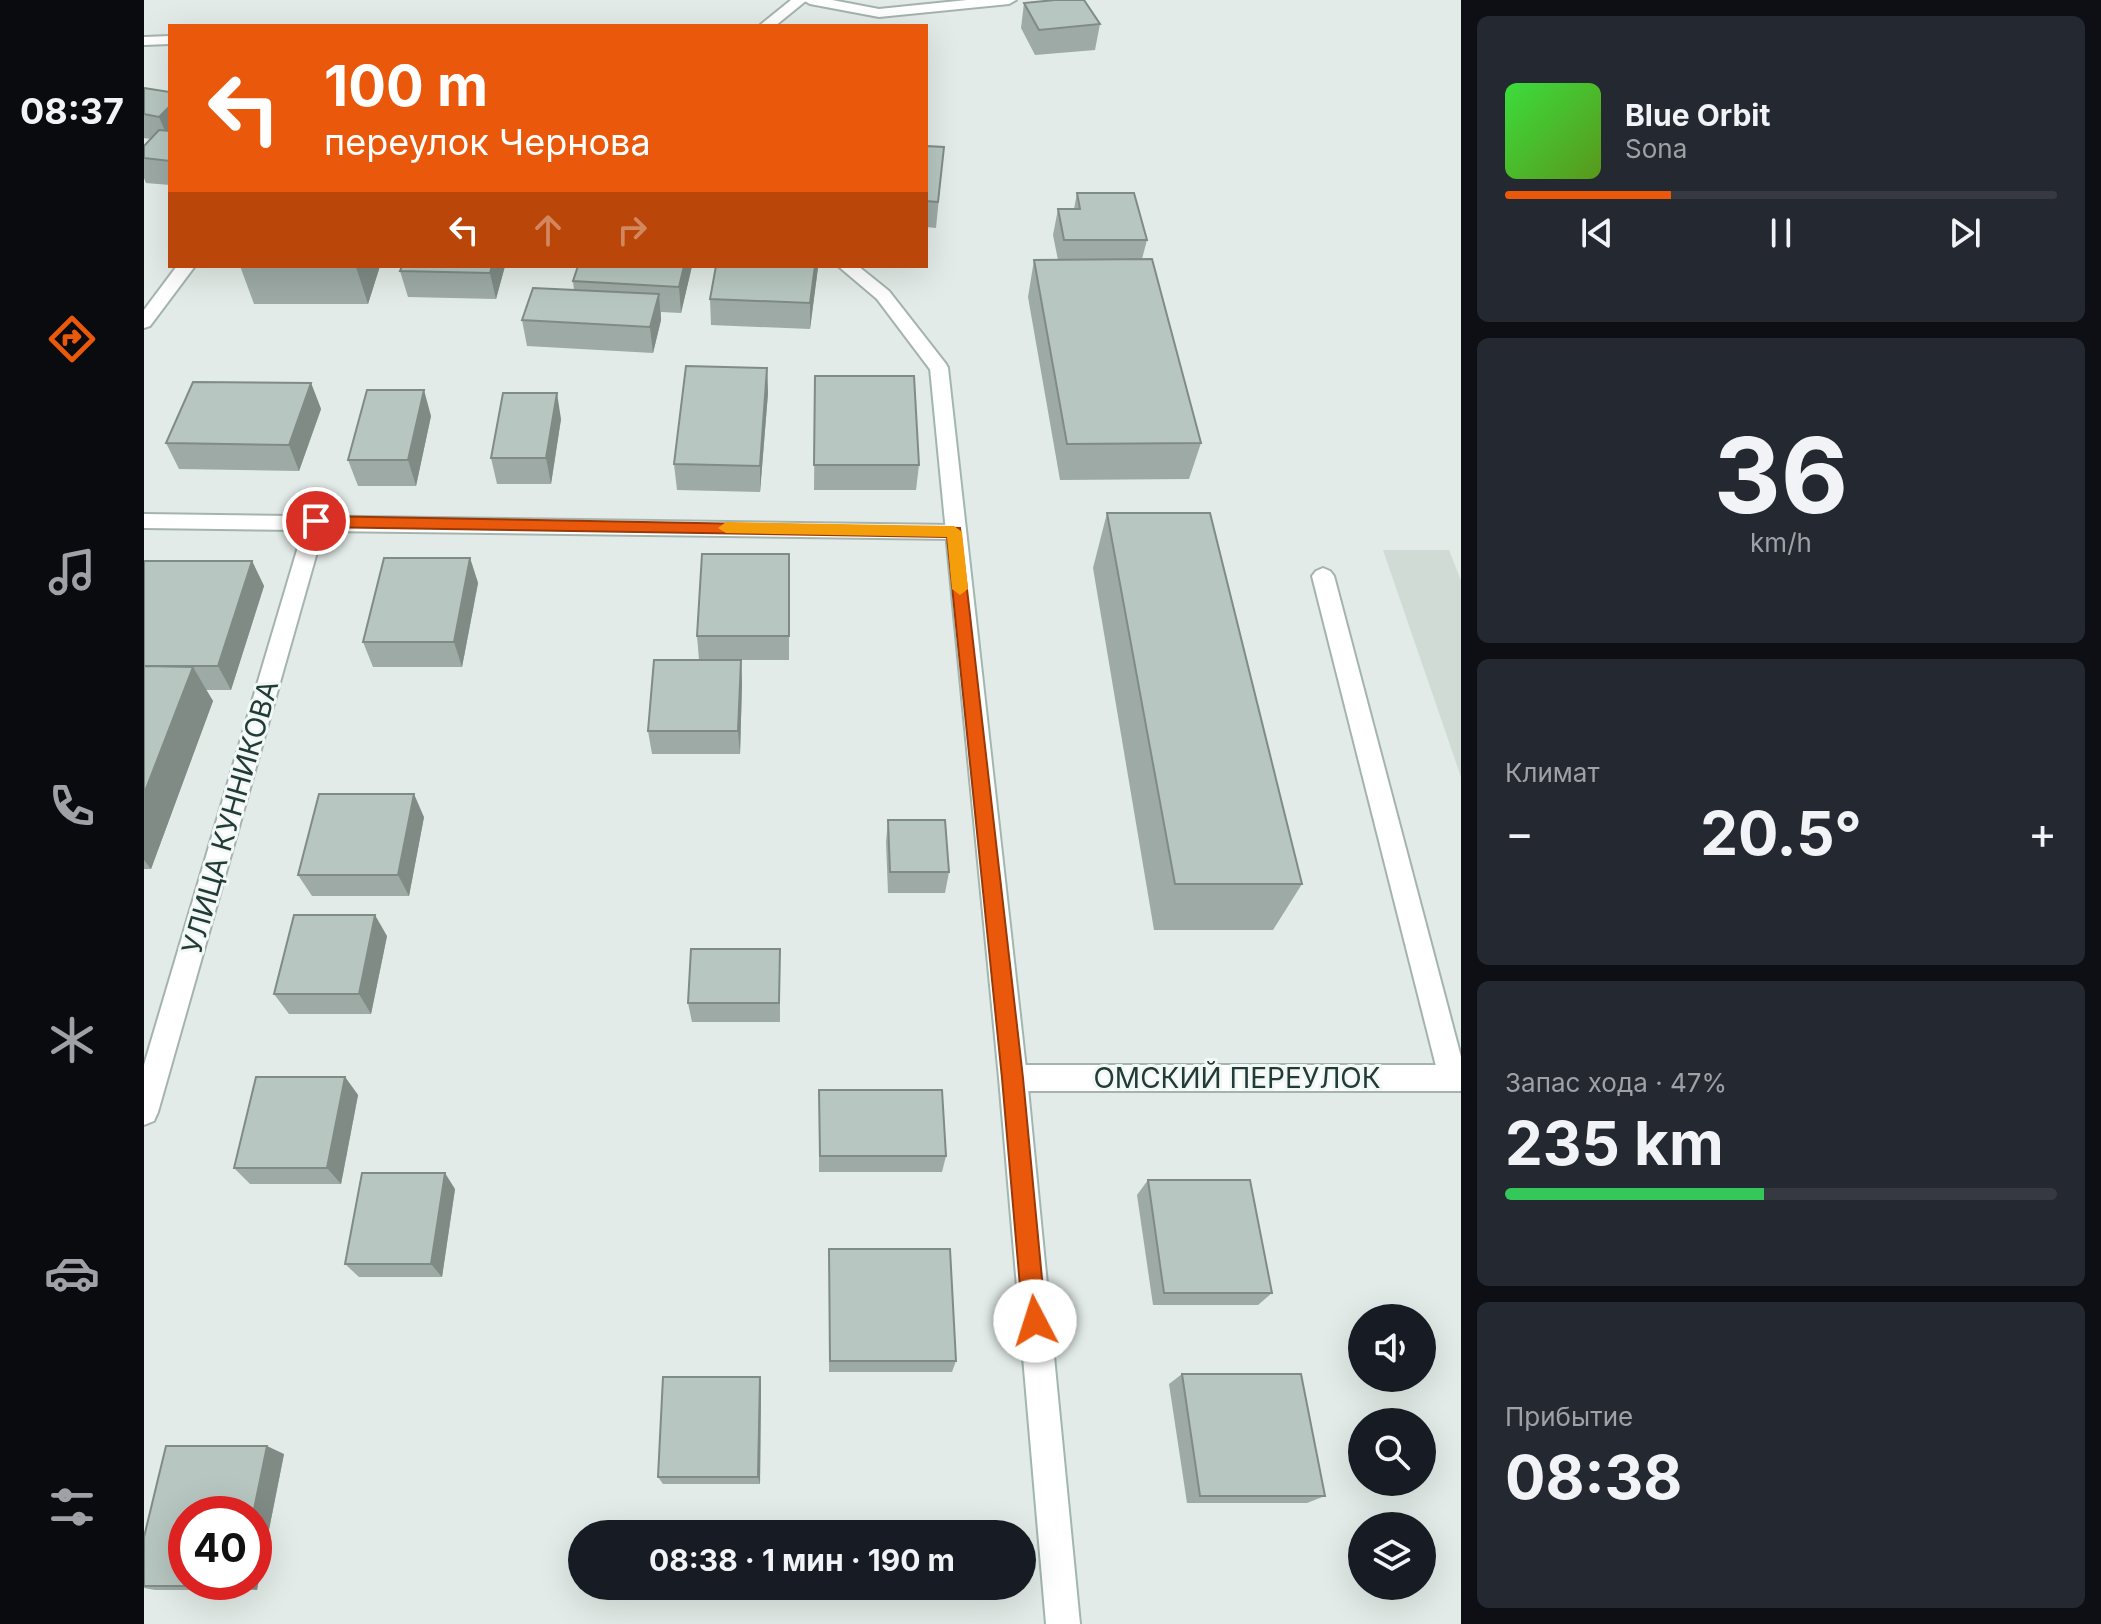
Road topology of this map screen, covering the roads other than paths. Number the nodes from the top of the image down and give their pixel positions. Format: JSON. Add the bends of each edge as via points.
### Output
{"nodes":[{"id":1,"x":800,"y":0,"type":"edge"},
{"id":2,"x":810,"y":0,"type":"edge"},
{"id":3,"x":1009,"y":0,"type":"edge"},
{"id":4,"x":769,"y":24,"type":"edge"},
{"id":5,"x":168,"y":40,"type":"edge"},
{"id":6,"x":144,"y":41,"type":"edge"},
{"id":7,"x":184,"y":268,"type":"edge"},
{"id":8,"x":849,"y":268,"type":"edge"},
{"id":9,"x":144,"y":322,"type":"edge"},
{"id":10,"x":144,"y":521,"type":"edge"},
{"id":11,"x":316,"y":521,"type":"junction"},
{"id":12,"x":954,"y":532,"type":"junction"},
{"id":13,"x":1323,"y":576,"type":"dead end"},
{"id":14,"x":1013,"y":1078,"type":"junction"},
{"id":15,"x":1457,"y":1078,"type":"edge"},
{"id":16,"x":144,"y":1112,"type":"edge"},
{"id":17,"x":1063,"y":1624,"type":"edge"}],
"edges":[{"from":1,"to":4,"type":"street"},
{"from":2,"to":3,"type":"street","via":[[879,13]]},
{"from":5,"to":6,"type":"street"},
{"from":7,"to":9,"type":"street"},
{"from":8,"to":12,"type":"street","via":[[883,295],[939,368]]},
{"from":10,"to":11,"type":"street"},
{"from":11,"to":12,"type":"street"},
{"from":11,"to":16,"type":"street","name":"УЛИЦА КУННИКОВА"},
{"from":12,"to":14,"type":"street"},
{"from":13,"to":15,"type":"street"},
{"from":14,"to":15,"type":"street","name":"ОМСКИЙ ПЕРЕУЛОК"},
{"from":14,"to":17,"type":"street"}]}
